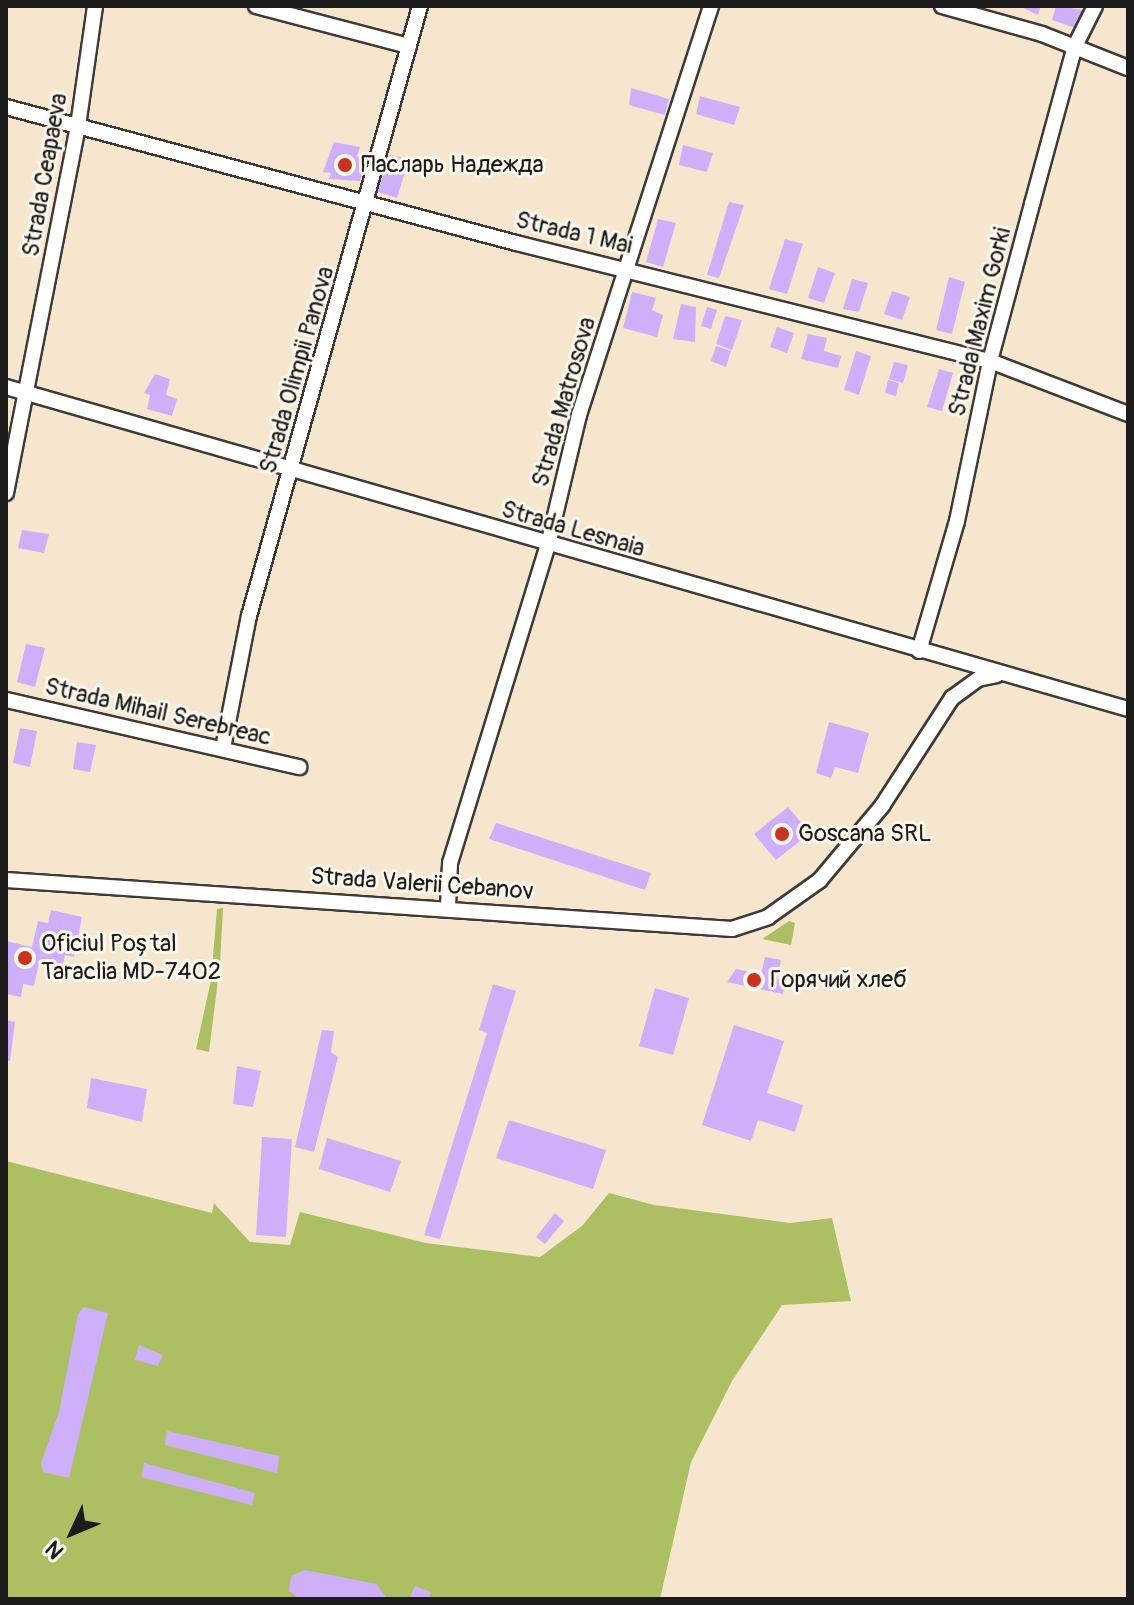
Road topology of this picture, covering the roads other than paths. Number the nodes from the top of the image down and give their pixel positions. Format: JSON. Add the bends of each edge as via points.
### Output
{"nodes":[{"id":1,"x":95,"y":6,"type":"edge"},
{"id":2,"x":256,"y":6,"type":"edge"},
{"id":3,"x":420,"y":6,"type":"edge"},
{"id":4,"x":711,"y":6,"type":"edge"},
{"id":5,"x":942,"y":6,"type":"edge"},
{"id":6,"x":1095,"y":6,"type":"edge"},
{"id":7,"x":409,"y":46,"type":"junction"},
{"id":8,"x":1075,"y":46,"type":"junction"},
{"id":9,"x":1128,"y":68,"type":"edge"},
{"id":10,"x":6,"y":107,"type":"edge"},
{"id":11,"x":78,"y":126,"type":"junction"},
{"id":12,"x":367,"y":205,"type":"junction"},
{"id":13,"x":627,"y":267,"type":"junction"},
{"id":14,"x":990,"y":361,"type":"junction"},
{"id":15,"x":6,"y":387,"type":"edge"},
{"id":16,"x":29,"y":393,"type":"junction"},
{"id":17,"x":1128,"y":414,"type":"edge"},
{"id":18,"x":293,"y":468,"type":"junction"},
{"id":19,"x":6,"y":493,"type":"edge"},
{"id":20,"x":548,"y":545,"type":"junction"},
{"id":21,"x":919,"y":651,"type":"junction"},
{"id":22,"x":1017,"y":679,"type":"junction"},
{"id":23,"x":6,"y":700,"type":"edge"},
{"id":24,"x":1128,"y":709,"type":"edge"},
{"id":25,"x":223,"y":748,"type":"junction"},
{"id":26,"x":299,"y":767,"type":"dead end"},
{"id":27,"x":6,"y":880,"type":"edge"},
{"id":28,"x":448,"y":906,"type":"junction"}],
"edges":[{"from":1,"to":11,"type":"street","name":"Strada Ceapaeva"},
{"from":2,"to":7,"type":"street"},
{"from":3,"to":7,"type":"street","name":"Strada Olimpii Panova"},
{"from":4,"to":13,"type":"street","name":"Strada Matrosova"},
{"from":5,"to":8,"type":"street"},
{"from":6,"to":8,"type":"street","name":"Strada Maxim Gorki"},
{"from":7,"to":12,"type":"street","name":"Strada Olimpii Panova"},
{"from":8,"to":9,"type":"street"},
{"from":8,"to":14,"type":"street","name":"Strada Maxim Gorki"},
{"from":10,"to":11,"type":"street","name":"Strada 1 Mai"},
{"from":11,"to":12,"type":"street","name":"Strada 1 Mai"},
{"from":11,"to":16,"type":"street","name":"Strada Ceapaeva"},
{"from":12,"to":13,"type":"street","name":"Strada 1 Mai"},
{"from":12,"to":18,"type":"street","name":"Strada Olimpii Panova"},
{"from":13,"to":14,"type":"street","name":"Strada 1 Mai"},
{"from":13,"to":20,"type":"street","name":"Strada Matrosova","via":[[579,415]]},
{"from":14,"to":17,"type":"street","name":"Strada 1 Mai"},
{"from":14,"to":21,"type":"street","name":"Strada Maxim Gorki","via":[[957,521]]},
{"from":15,"to":16,"type":"street","name":"Strada Lesnaia"},
{"from":16,"to":18,"type":"street","name":"Strada Lesnaia"},
{"from":16,"to":19,"type":"street","name":"Strada Ceapaeva"},
{"from":18,"to":20,"type":"street","name":"Strada Lesnaia"},
{"from":18,"to":25,"type":"street","name":"Strada Olimpii Panova","via":[[249,616]]},
{"from":20,"to":21,"type":"street","name":"Strada Lesnaia"},
{"from":20,"to":28,"type":"street","name":"Strada Matrosova","via":[[450,863]]},
{"from":21,"to":22,"type":"street","name":"Strada Lesnaia"},
{"from":22,"to":24,"type":"street","name":"Strada Lesnaia"},
{"from":22,"to":28,"type":"street","name":"Strada Valerii Cebanov","via":[[978,679],[952,698],[882,806],[820,880],[768,917],[732,929]]},
{"from":23,"to":25,"type":"street","name":"Strada Mihail Serebreac"},
{"from":25,"to":26,"type":"street","name":"Strada Mihail Serebreac"},
{"from":27,"to":28,"type":"street","name":"Strada Valerii Cebanov"}]}
